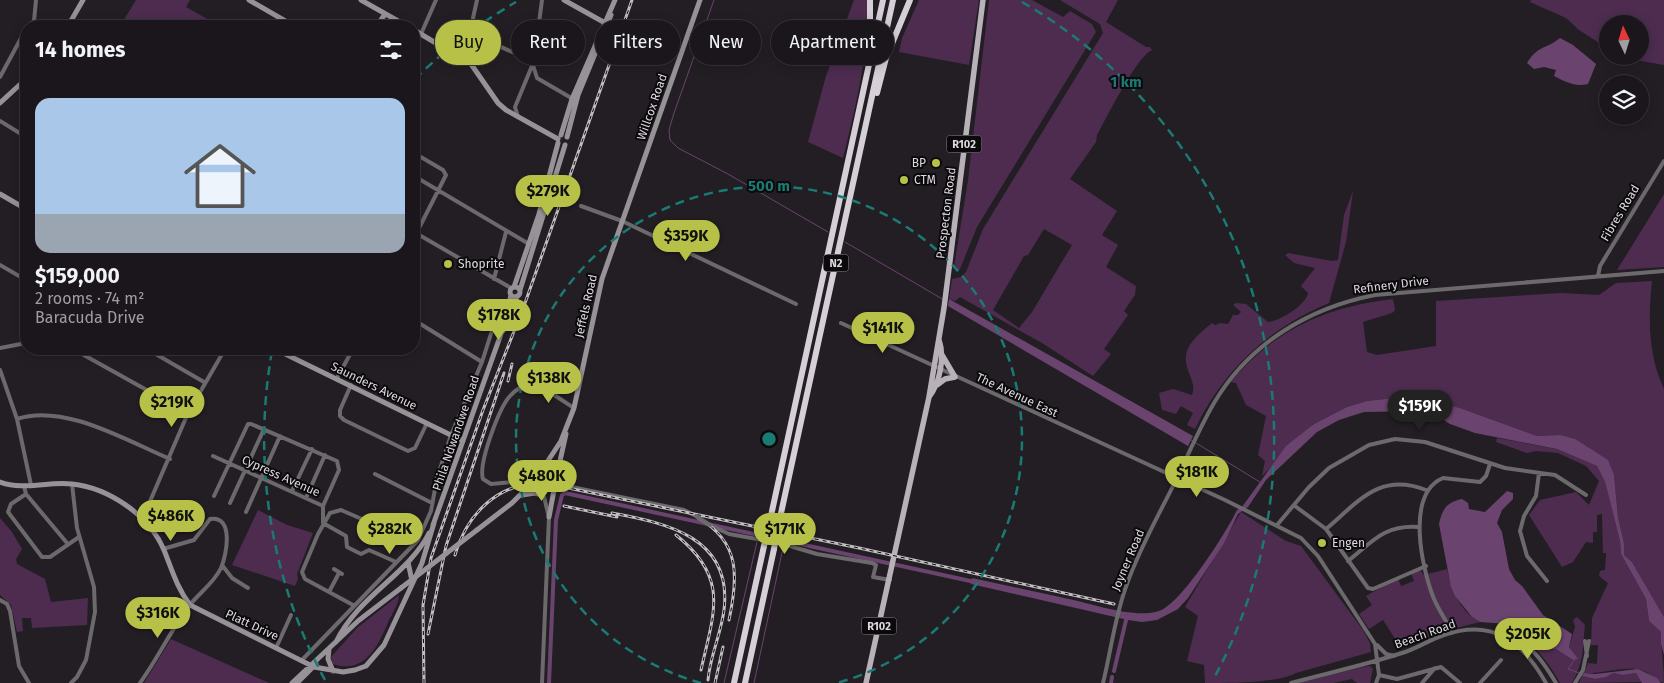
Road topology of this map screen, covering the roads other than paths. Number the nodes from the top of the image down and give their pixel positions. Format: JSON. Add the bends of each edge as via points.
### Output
{"nodes":[{"id":1,"x":36,"y":0,"type":"edge"},
{"id":2,"x":83,"y":0,"type":"edge"},
{"id":3,"x":249,"y":0,"type":"edge"},
{"id":4,"x":362,"y":0,"type":"edge"},
{"id":5,"x":436,"y":0,"type":"edge"},
{"id":6,"x":477,"y":0,"type":"edge"},
{"id":7,"x":542,"y":0,"type":"edge"},
{"id":8,"x":564,"y":0,"type":"edge"},
{"id":9,"x":615,"y":0,"type":"edge"},
{"id":10,"x":700,"y":0,"type":"edge"},
{"id":11,"x":870,"y":0,"type":"edge"},
{"id":12,"x":883,"y":0,"type":"edge"},
{"id":13,"x":893,"y":0,"type":"edge"},
{"id":14,"x":910,"y":0,"type":"edge"},
{"id":15,"x":983,"y":0,"type":"edge"},
{"id":16,"x":385,"y":14,"type":"junction"},
{"id":17,"x":590,"y":15,"type":"junction"},
{"id":18,"x":608,"y":16,"type":"junction"},
{"id":19,"x":34,"y":20,"type":"edge"},
{"id":20,"x":71,"y":20,"type":"edge"},
{"id":21,"x":284,"y":20,"type":"edge"},
{"id":22,"x":381,"y":20,"type":"edge"},
{"id":23,"x":396,"y":20,"type":"edge"},
{"id":24,"x":539,"y":20,"type":"edge"},
{"id":25,"x":599,"y":20,"type":"edge"},
{"id":26,"x":607,"y":20,"type":"edge"},
{"id":27,"x":608,"y":20,"type":"edge"},
{"id":28,"x":421,"y":34,"type":"joint"},
{"id":29,"x":20,"y":41,"type":"edge"},
{"id":30,"x":595,"y":50,"type":"edge"},
{"id":31,"x":511,"y":51,"type":"edge"},
{"id":32,"x":532,"y":65,"type":"edge"},
{"id":33,"x":534,"y":65,"type":"edge"},
{"id":34,"x":869,"y":66,"type":"junction"},
{"id":35,"x":0,"y":77,"type":"edge"},
{"id":36,"x":537,"y":78,"type":"junction"},
{"id":37,"x":526,"y":80,"type":"junction"},
{"id":38,"x":20,"y":85,"type":"edge"},
{"id":39,"x":574,"y":100,"type":"junction"},
{"id":40,"x":0,"y":103,"type":"edge"},
{"id":41,"x":503,"y":107,"type":"junction"},
{"id":42,"x":515,"y":107,"type":"junction"},
{"id":43,"x":869,"y":109,"type":"junction"},
{"id":44,"x":518,"y":116,"type":"junction"},
{"id":45,"x":0,"y":121,"type":"edge"},
{"id":46,"x":20,"y":133,"type":"edge"},
{"id":47,"x":562,"y":140,"type":"junction"},
{"id":48,"x":420,"y":157,"type":"edge"},
{"id":49,"x":1664,"y":160,"type":"edge"},
{"id":50,"x":420,"y":180,"type":"edge"},
{"id":51,"x":438,"y":190,"type":"junction"},
{"id":52,"x":0,"y":194,"type":"edge"},
{"id":53,"x":20,"y":206,"type":"edge"},
{"id":54,"x":581,"y":206,"type":"dead end"},
{"id":55,"x":622,"y":221,"type":"junction"},
{"id":56,"x":420,"y":225,"type":"edge"},
{"id":57,"x":506,"y":232,"type":"junction"},
{"id":58,"x":420,"y":238,"type":"edge"},
{"id":59,"x":528,"y":244,"type":"junction"},
{"id":60,"x":0,"y":265,"type":"edge"},
{"id":61,"x":1664,"y":271,"type":"edge"},
{"id":62,"x":1598,"y":276,"type":"junction"},
{"id":63,"x":20,"y":277,"type":"edge"},
{"id":64,"x":494,"y":278,"type":"junction"},
{"id":65,"x":515,"y":288,"type":"junction"},
{"id":66,"x":514,"y":296,"type":"junction"},
{"id":67,"x":796,"y":304,"type":"dead end"},
{"id":68,"x":508,"y":306,"type":"junction"},
{"id":69,"x":502,"y":309,"type":"junction"},
{"id":70,"x":506,"y":314,"type":"junction"},
{"id":71,"x":841,"y":323,"type":"dead end"},
{"id":72,"x":420,"y":324,"type":"edge"},
{"id":73,"x":501,"y":334,"type":"junction"},
{"id":74,"x":939,"y":340,"type":"junction"},
{"id":75,"x":20,"y":343,"type":"edge"},
{"id":76,"x":0,"y":348,"type":"edge"},
{"id":77,"x":941,"y":353,"type":"junction"},
{"id":78,"x":84,"y":355,"type":"edge"},
{"id":79,"x":157,"y":355,"type":"edge"},
{"id":80,"x":221,"y":355,"type":"edge"},
{"id":81,"x":288,"y":355,"type":"edge"},
{"id":82,"x":350,"y":355,"type":"edge"},
{"id":83,"x":482,"y":362,"type":"junction"},
{"id":84,"x":937,"y":369,"type":"junction"},
{"id":85,"x":0,"y":370,"type":"edge"},
{"id":86,"x":955,"y":377,"type":"junction"},
{"id":87,"x":337,"y":378,"type":"junction"},
{"id":88,"x":204,"y":382,"type":"junction"},
{"id":89,"x":351,"y":385,"type":"junction"},
{"id":90,"x":937,"y":385,"type":"junction"},
{"id":91,"x":930,"y":397,"type":"junction"},
{"id":92,"x":574,"y":408,"type":"junction"},
{"id":93,"x":188,"y":413,"type":"junction"},
{"id":94,"x":17,"y":419,"type":"junction"},
{"id":95,"x":427,"y":423,"type":"junction"},
{"id":96,"x":567,"y":427,"type":"junction"},
{"id":97,"x":264,"y":430,"type":"junction"},
{"id":98,"x":451,"y":435,"type":"junction"},
{"id":99,"x":280,"y":436,"type":"junction"},
{"id":100,"x":463,"y":441,"type":"junction"},
{"id":101,"x":312,"y":449,"type":"junction"},
{"id":102,"x":325,"y":455,"type":"junction"},
{"id":103,"x":213,"y":456,"type":"dead end"},
{"id":104,"x":170,"y":459,"type":"junction"},
{"id":105,"x":230,"y":464,"type":"junction"},
{"id":106,"x":1490,"y":464,"type":"junction"},
{"id":107,"x":1182,"y":468,"type":"junction"},
{"id":108,"x":244,"y":470,"type":"junction"},
{"id":109,"x":1162,"y":472,"type":"junction"},
{"id":110,"x":1539,"y":473,"type":"junction"},
{"id":111,"x":375,"y":474,"type":"dead end"},
{"id":112,"x":261,"y":477,"type":"junction"},
{"id":113,"x":1177,"y":479,"type":"junction"},
{"id":114,"x":0,"y":482,"type":"edge"},
{"id":115,"x":1186,"y":483,"type":"junction"},
{"id":116,"x":72,"y":484,"type":"junction"},
{"id":117,"x":31,"y":485,"type":"junction"},
{"id":118,"x":24,"y":486,"type":"junction"},
{"id":119,"x":531,"y":487,"type":"junction"},
{"id":120,"x":1426,"y":490,"type":"junction"},
{"id":121,"x":292,"y":491,"type":"junction"},
{"id":122,"x":26,"y":494,"type":"junction"},
{"id":123,"x":521,"y":495,"type":"junction"},
{"id":124,"x":542,"y":495,"type":"junction"},
{"id":125,"x":1586,"y":495,"type":"dead end"},
{"id":126,"x":214,"y":496,"type":"dead end"},
{"id":127,"x":306,"y":498,"type":"junction"},
{"id":128,"x":432,"y":503,"type":"junction"},
{"id":129,"x":230,"y":504,"type":"dead end"},
{"id":130,"x":323,"y":506,"type":"junction"},
{"id":131,"x":1295,"y":506,"type":"junction"},
{"id":132,"x":246,"y":512,"type":"dead end"},
{"id":133,"x":549,"y":517,"type":"junction"},
{"id":134,"x":142,"y":520,"type":"junction"},
{"id":135,"x":364,"y":520,"type":"dead end"},
{"id":136,"x":323,"y":523,"type":"junction"},
{"id":137,"x":434,"y":523,"type":"junction"},
{"id":138,"x":1277,"y":525,"type":"junction"},
{"id":139,"x":1418,"y":527,"type":"junction"},
{"id":140,"x":1326,"y":529,"type":"junction"},
{"id":141,"x":387,"y":531,"type":"dead end"},
{"id":142,"x":79,"y":537,"type":"junction"},
{"id":143,"x":418,"y":540,"type":"junction"},
{"id":144,"x":67,"y":543,"type":"junction"},
{"id":145,"x":163,"y":549,"type":"junction"},
{"id":146,"x":1348,"y":561,"type":"junction"},
{"id":147,"x":396,"y":562,"type":"junction"},
{"id":148,"x":408,"y":562,"type":"junction"},
{"id":149,"x":222,"y":565,"type":"junction"},
{"id":150,"x":1426,"y":566,"type":"junction"},
{"id":151,"x":334,"y":570,"type":"dead end"},
{"id":152,"x":890,"y":580,"type":"junction"},
{"id":153,"x":1547,"y":581,"type":"dead end"},
{"id":154,"x":412,"y":582,"type":"junction"},
{"id":155,"x":248,"y":588,"type":"dead end"},
{"id":156,"x":329,"y":592,"type":"junction"},
{"id":157,"x":0,"y":600,"type":"edge"},
{"id":158,"x":353,"y":605,"type":"junction"},
{"id":159,"x":190,"y":606,"type":"junction"},
{"id":160,"x":291,"y":616,"type":"dead end"},
{"id":161,"x":1452,"y":633,"type":"junction"},
{"id":162,"x":1500,"y":634,"type":"junction"},
{"id":163,"x":1587,"y":641,"type":"dead end"},
{"id":164,"x":336,"y":642,"type":"junction"},
{"id":165,"x":1375,"y":644,"type":"junction"},
{"id":166,"x":276,"y":648,"type":"junction"},
{"id":167,"x":329,"y":648,"type":"junction"},
{"id":168,"x":1394,"y":656,"type":"junction"},
{"id":169,"x":302,"y":660,"type":"junction"},
{"id":170,"x":1501,"y":660,"type":"dead end"},
{"id":171,"x":1378,"y":661,"type":"junction"},
{"id":172,"x":312,"y":666,"type":"junction"},
{"id":173,"x":1435,"y":668,"type":"junction"},
{"id":174,"x":333,"y":670,"type":"junction"},
{"id":175,"x":1379,"y":675,"type":"junction"},
{"id":176,"x":1576,"y":682,"type":"edge"},
{"id":177,"x":29,"y":683,"type":"edge"},
{"id":178,"x":71,"y":683,"type":"edge"},
{"id":179,"x":140,"y":683,"type":"edge"},
{"id":180,"x":292,"y":683,"type":"edge"},
{"id":181,"x":297,"y":683,"type":"edge"},
{"id":182,"x":542,"y":683,"type":"edge"},
{"id":183,"x":734,"y":683,"type":"edge"},
{"id":184,"x":745,"y":683,"type":"edge"},
{"id":185,"x":866,"y":683,"type":"edge"},
{"id":186,"x":1103,"y":683,"type":"edge"},
{"id":187,"x":1291,"y":683,"type":"edge"},
{"id":188,"x":1376,"y":683,"type":"edge"},
{"id":189,"x":1422,"y":683,"type":"edge"},
{"id":190,"x":1460,"y":683,"type":"edge"},
{"id":191,"x":1480,"y":683,"type":"edge"},
{"id":192,"x":1546,"y":683,"type":"edge"},
{"id":193,"x":1556,"y":683,"type":"edge"}],
"edges":[{"from":1,"to":19,"type":"street"},
{"from":2,"to":20,"type":"street"},
{"from":3,"to":21,"type":"street"},
{"from":4,"to":16,"type":"street"},
{"from":5,"to":28,"type":"street"},
{"from":6,"to":31,"type":"street","via":[[472,18],[480,33]]},
{"from":7,"to":24,"type":"street"},
{"from":8,"to":17,"type":"street"},
{"from":9,"to":18,"type":"street"},
{"from":9,"to":27,"type":"street"},
{"from":10,"to":55,"type":"street","name":"Willcox Road"},
{"from":11,"to":34,"type":"highway"},
{"from":12,"to":34,"type":"highway","number":"N2"},
{"from":13,"to":43,"type":"highway","number":"N2"},
{"from":14,"to":43,"type":"highway","via":[[886,58],[873,106]]},
{"from":15,"to":74,"type":"main road","name":"Prospecton Road","number":"R102"},
{"from":16,"to":22,"type":"street"},
{"from":16,"to":23,"type":"street"},
{"from":17,"to":18,"type":"street"},
{"from":17,"to":25,"type":"street"},
{"from":18,"to":26,"type":"street"},
{"from":28,"to":41,"type":"street","via":[[471,64]]},
{"from":29,"to":35,"type":"street"},
{"from":30,"to":39,"type":"street"},
{"from":32,"to":37,"type":"street"},
{"from":33,"to":36,"type":"street"},
{"from":34,"to":183,"type":"highway","number":"N2","bridge":true},
{"from":36,"to":37,"type":"street"},
{"from":36,"to":39,"type":"street"},
{"from":37,"to":42,"type":"street"},
{"from":38,"to":40,"type":"street"},
{"from":39,"to":47,"type":"street"},
{"from":41,"to":42,"type":"street"},
{"from":41,"to":44,"type":"street"},
{"from":42,"to":44,"type":"street"},
{"from":43,"to":184,"type":"highway","number":"N2","bridge":true},
{"from":44,"to":47,"type":"street"},
{"from":45,"to":46,"type":"street"},
{"from":47,"to":59,"type":"street"},
{"from":47,"to":65,"type":"street"},
{"from":48,"to":51,"type":"street","via":[[444,171],[446,175]]},
{"from":49,"to":62,"type":"street","name":"Fibres Road","via":[[1600,266]]},
{"from":50,"to":51,"type":"street"},
{"from":51,"to":56,"type":"street"},
{"from":51,"to":57,"type":"street"},
{"from":52,"to":53,"type":"street"},
{"from":54,"to":55,"type":"street"},
{"from":55,"to":67,"type":"street"},
{"from":55,"to":92,"type":"street","name":"Jeffels Road","via":[[600,287]]},
{"from":57,"to":59,"type":"street"},
{"from":57,"to":64,"type":"street"},
{"from":58,"to":64,"type":"street"},
{"from":59,"to":65,"type":"street"},
{"from":60,"to":63,"type":"street"},
{"from":61,"to":62,"type":"street","name":"Refinery Drive"},
{"from":62,"to":107,"type":"street","name":"Refinery Drive","via":[[1382,294],[1357,298],[1329,308],[1281,332],[1249,357],[1222,390]]},
{"from":64,"to":65,"type":"street"},
{"from":65,"to":66,"type":"street"},
{"from":65,"to":66,"type":"street"},
{"from":66,"to":68,"type":"street","name":"Phila Ndwandwe Road"},
{"from":66,"to":73,"type":"street","name":"Phila Ndwandwe Road","via":[[509,323]]},
{"from":68,"to":69,"type":"street"},
{"from":68,"to":70,"type":"street","name":"Phila Ndwandwe Road"},
{"from":69,"to":70,"type":"street"},
{"from":69,"to":83,"type":"street","name":"Phila Ndwandwe Road"},
{"from":70,"to":73,"type":"street","name":"Phila Ndwandwe Road"},
{"from":71,"to":84,"type":"street","name":"The Avenue East"},
{"from":72,"to":83,"type":"street"},
{"from":73,"to":100,"type":"street","name":"Phila Ndwandwe Road"},
{"from":74,"to":77,"type":"main road","number":"R102"},
{"from":74,"to":84,"type":"main road","number":"R102"},
{"from":75,"to":76,"type":"street"},
{"from":77,"to":84,"type":"main road","number":"R102"},
{"from":77,"to":86,"type":"main road"},
{"from":78,"to":93,"type":"street"},
{"from":79,"to":88,"type":"street"},
{"from":80,"to":88,"type":"street"},
{"from":81,"to":87,"type":"street","name":"Saunders Avenue"},
{"from":82,"to":87,"type":"street"},
{"from":83,"to":98,"type":"street","name":"Phila Ndwandwe Road"},
{"from":84,"to":86,"type":"street","name":"The Avenue East"},
{"from":84,"to":90,"type":"main road","number":"R102"},
{"from":84,"to":91,"type":"main road","number":"R102"},
{"from":85,"to":94,"type":"street"},
{"from":86,"to":90,"type":"main road"},
{"from":86,"to":109,"type":"street","name":"The Avenue East"},
{"from":87,"to":89,"type":"street","name":"Saunders Avenue"},
{"from":88,"to":93,"type":"street"},
{"from":89,"to":95,"type":"street","name":"Saunders Avenue"},
{"from":89,"to":95,"type":"street","via":[[340,410],[344,420],[408,451],[415,448]]},
{"from":90,"to":91,"type":"main road","number":"R102"},
{"from":91,"to":152,"type":"main road","number":"R102"},
{"from":92,"to":96,"type":"street","name":"Jeffels Road"},
{"from":92,"to":152,"type":"street","bridge":true,"via":[[531,385],[514,392],[504,404],[483,463],[481,471],[485,482],[552,483],[684,510],[729,534],[872,563],[876,565],[873,577]]},
{"from":93,"to":104,"type":"street"},
{"from":94,"to":104,"type":"street","via":[[43,415],[76,420]]},
{"from":94,"to":117,"type":"street"},
{"from":95,"to":98,"type":"street","name":"Saunders Avenue"},
{"from":96,"to":119,"type":"street","bridge":true},
{"from":96,"to":133,"type":"street","bridge":true},
{"from":97,"to":99,"type":"street"},
{"from":97,"to":105,"type":"street","via":[[248,424]]},
{"from":97,"to":108,"type":"street"},
{"from":98,"to":100,"type":"street","name":"Saunders Avenue"},
{"from":98,"to":128,"type":"street","name":"Phila Ndwandwe Road"},
{"from":99,"to":101,"type":"street"},
{"from":99,"to":112,"type":"street"},
{"from":100,"to":137,"type":"street","name":"Phila Ndwandwe Road"},
{"from":101,"to":102,"type":"street"},
{"from":101,"to":121,"type":"street"},
{"from":102,"to":127,"type":"street"},
{"from":102,"to":130,"type":"street","via":[[338,461],[339,470]]},
{"from":103,"to":105,"type":"street","name":"Cypress Avenue"},
{"from":104,"to":134,"type":"street"},
{"from":105,"to":108,"type":"street","name":"Cypress Avenue"},
{"from":105,"to":126,"type":"street"},
{"from":106,"to":110,"type":"street"},
{"from":106,"to":120,"type":"street","via":[[1480,482],[1446,477]]},
{"from":106,"to":131,"type":"street","via":[[1418,441],[1387,439],[1359,449],[1329,468]]},
{"from":107,"to":109,"type":"street"},
{"from":107,"to":113,"type":"street","name":"Refinery Drive"},
{"from":107,"to":115,"type":"street"},
{"from":108,"to":112,"type":"street","name":"Cypress Avenue"},
{"from":108,"to":129,"type":"street"},
{"from":109,"to":113,"type":"street","name":"The Avenue East"},
{"from":110,"to":125,"type":"street","via":[[1560,476]]},
{"from":110,"to":153,"type":"street","via":[[1536,496],[1524,516],[1520,531],[1527,556]]},
{"from":111,"to":128,"type":"street"},
{"from":112,"to":121,"type":"street","name":"Cypress Avenue"},
{"from":112,"to":132,"type":"street"},
{"from":113,"to":115,"type":"street","name":"The Avenue East"},
{"from":113,"to":186,"type":"street","name":"Joyner Road","via":[[1130,576]]},
{"from":114,"to":118,"type":"street"},
{"from":115,"to":138,"type":"street","name":"The Avenue East"},
{"from":116,"to":117,"type":"street"},
{"from":116,"to":134,"type":"street","via":[[93,488],[115,498]]},
{"from":116,"to":142,"type":"street"},
{"from":117,"to":118,"type":"street"},
{"from":118,"to":122,"type":"street"},
{"from":119,"to":123,"type":"street"},
{"from":119,"to":124,"type":"street"},
{"from":120,"to":139,"type":"street"},
{"from":120,"to":140,"type":"street","via":[[1403,483],[1382,486]]},
{"from":121,"to":127,"type":"street","name":"Cypress Avenue"},
{"from":122,"to":144,"type":"street"},
{"from":122,"to":144,"type":"street","via":[[11,504],[8,512],[42,557],[50,557]]},
{"from":123,"to":124,"type":"street"},
{"from":123,"to":164,"type":"street","bridge":true,"via":[[358,621]]},
{"from":124,"to":133,"type":"street"},
{"from":127,"to":130,"type":"street","name":"Cypress Avenue"},
{"from":128,"to":143,"type":"street","name":"Phila Ndwandwe Road"},
{"from":130,"to":136,"type":"street","name":"Cypress Avenue"},
{"from":131,"to":138,"type":"street"},
{"from":131,"to":140,"type":"street"},
{"from":133,"to":182,"type":"street"},
{"from":134,"to":145,"type":"street"},
{"from":135,"to":136,"type":"street","via":[[342,510],[330,513]]},
{"from":136,"to":147,"type":"street","via":[[346,536],[347,547],[359,554],[371,550]]},
{"from":136,"to":156,"type":"street","via":[[302,572],[305,579]]},
{"from":137,"to":148,"type":"street","name":"Phila Ndwandwe Road"},
{"from":137,"to":154,"type":"street","name":"Platt Drive","via":[[422,563]]},
{"from":138,"to":165,"type":"street","name":"The Avenue East","via":[[1310,546]]},
{"from":139,"to":146,"type":"street","via":[[1387,531]]},
{"from":139,"to":150,"type":"street"},
{"from":140,"to":146,"type":"street"},
{"from":141,"to":143,"type":"street","via":[[395,527]]},
{"from":142,"to":144,"type":"street"},
{"from":142,"to":178,"type":"street","via":[[94,587],[95,612],[86,660]]},
{"from":143,"to":147,"type":"street","name":"Phila Ndwandwe Road"},
{"from":145,"to":149,"type":"street","via":[[194,540],[207,521],[218,519],[226,526],[227,532]]},
{"from":145,"to":159,"type":"street","via":[[180,593]]},
{"from":146,"to":150,"type":"street","via":[[1366,587],[1373,589]]},
{"from":147,"to":158,"type":"street","name":"Phila Ndwandwe Road"},
{"from":148,"to":154,"type":"street"},
{"from":148,"to":164,"type":"street","name":"Phila Ndwandwe Road","via":[[362,604]]},
{"from":149,"to":155,"type":"street","via":[[232,578]]},
{"from":149,"to":159,"type":"street"},
{"from":150,"to":161,"type":"street","via":[[1434,599]]},
{"from":151,"to":156,"type":"street","via":[[340,573]]},
{"from":152,"to":185,"type":"main road","number":"R102"},
{"from":154,"to":174,"type":"street","name":"Platt Drive","via":[[384,645],[374,658],[355,670]]},
{"from":156,"to":158,"type":"street"},
{"from":157,"to":177,"type":"street","via":[[10,611],[19,666]]},
{"from":158,"to":169,"type":"street","name":"Phila Ndwandwe Road"},
{"from":159,"to":166,"type":"street","name":"Platt Drive"},
{"from":159,"to":179,"type":"street"},
{"from":160,"to":166,"type":"street"},
{"from":161,"to":162,"type":"street","name":"Beach Road","via":[[1479,629]]},
{"from":161,"to":168,"type":"street","name":"Beach Road"},
{"from":162,"to":192,"type":"street","name":"Beach Road","via":[[1520,648]]},
{"from":162,"to":193,"type":"street","via":[[1514,637],[1526,645]]},
{"from":163,"to":176,"type":"street","via":[[1587,656]]},
{"from":164,"to":167,"type":"street"},
{"from":165,"to":168,"type":"street","via":[[1386,654]]},
{"from":165,"to":171,"type":"street","name":"The Avenue East"},
{"from":166,"to":169,"type":"street","name":"Platt Drive"},
{"from":167,"to":172,"type":"street"},
{"from":167,"to":174,"type":"street","via":[[328,659]]},
{"from":168,"to":171,"type":"street","name":"Beach Road"},
{"from":169,"to":172,"type":"street","name":"Platt Drive"},
{"from":170,"to":191,"type":"street"},
{"from":171,"to":175,"type":"street","name":"The Avenue East"},
{"from":171,"to":187,"type":"street","name":"Beach Road"},
{"from":172,"to":174,"type":"street","name":"Platt Drive"},
{"from":172,"to":180,"type":"street"},
{"from":172,"to":181,"type":"street"},
{"from":173,"to":175,"type":"street","via":[[1397,679]]},
{"from":173,"to":189,"type":"street"},
{"from":173,"to":190,"type":"street","via":[[1443,667]]},
{"from":175,"to":188,"type":"street"}]}
